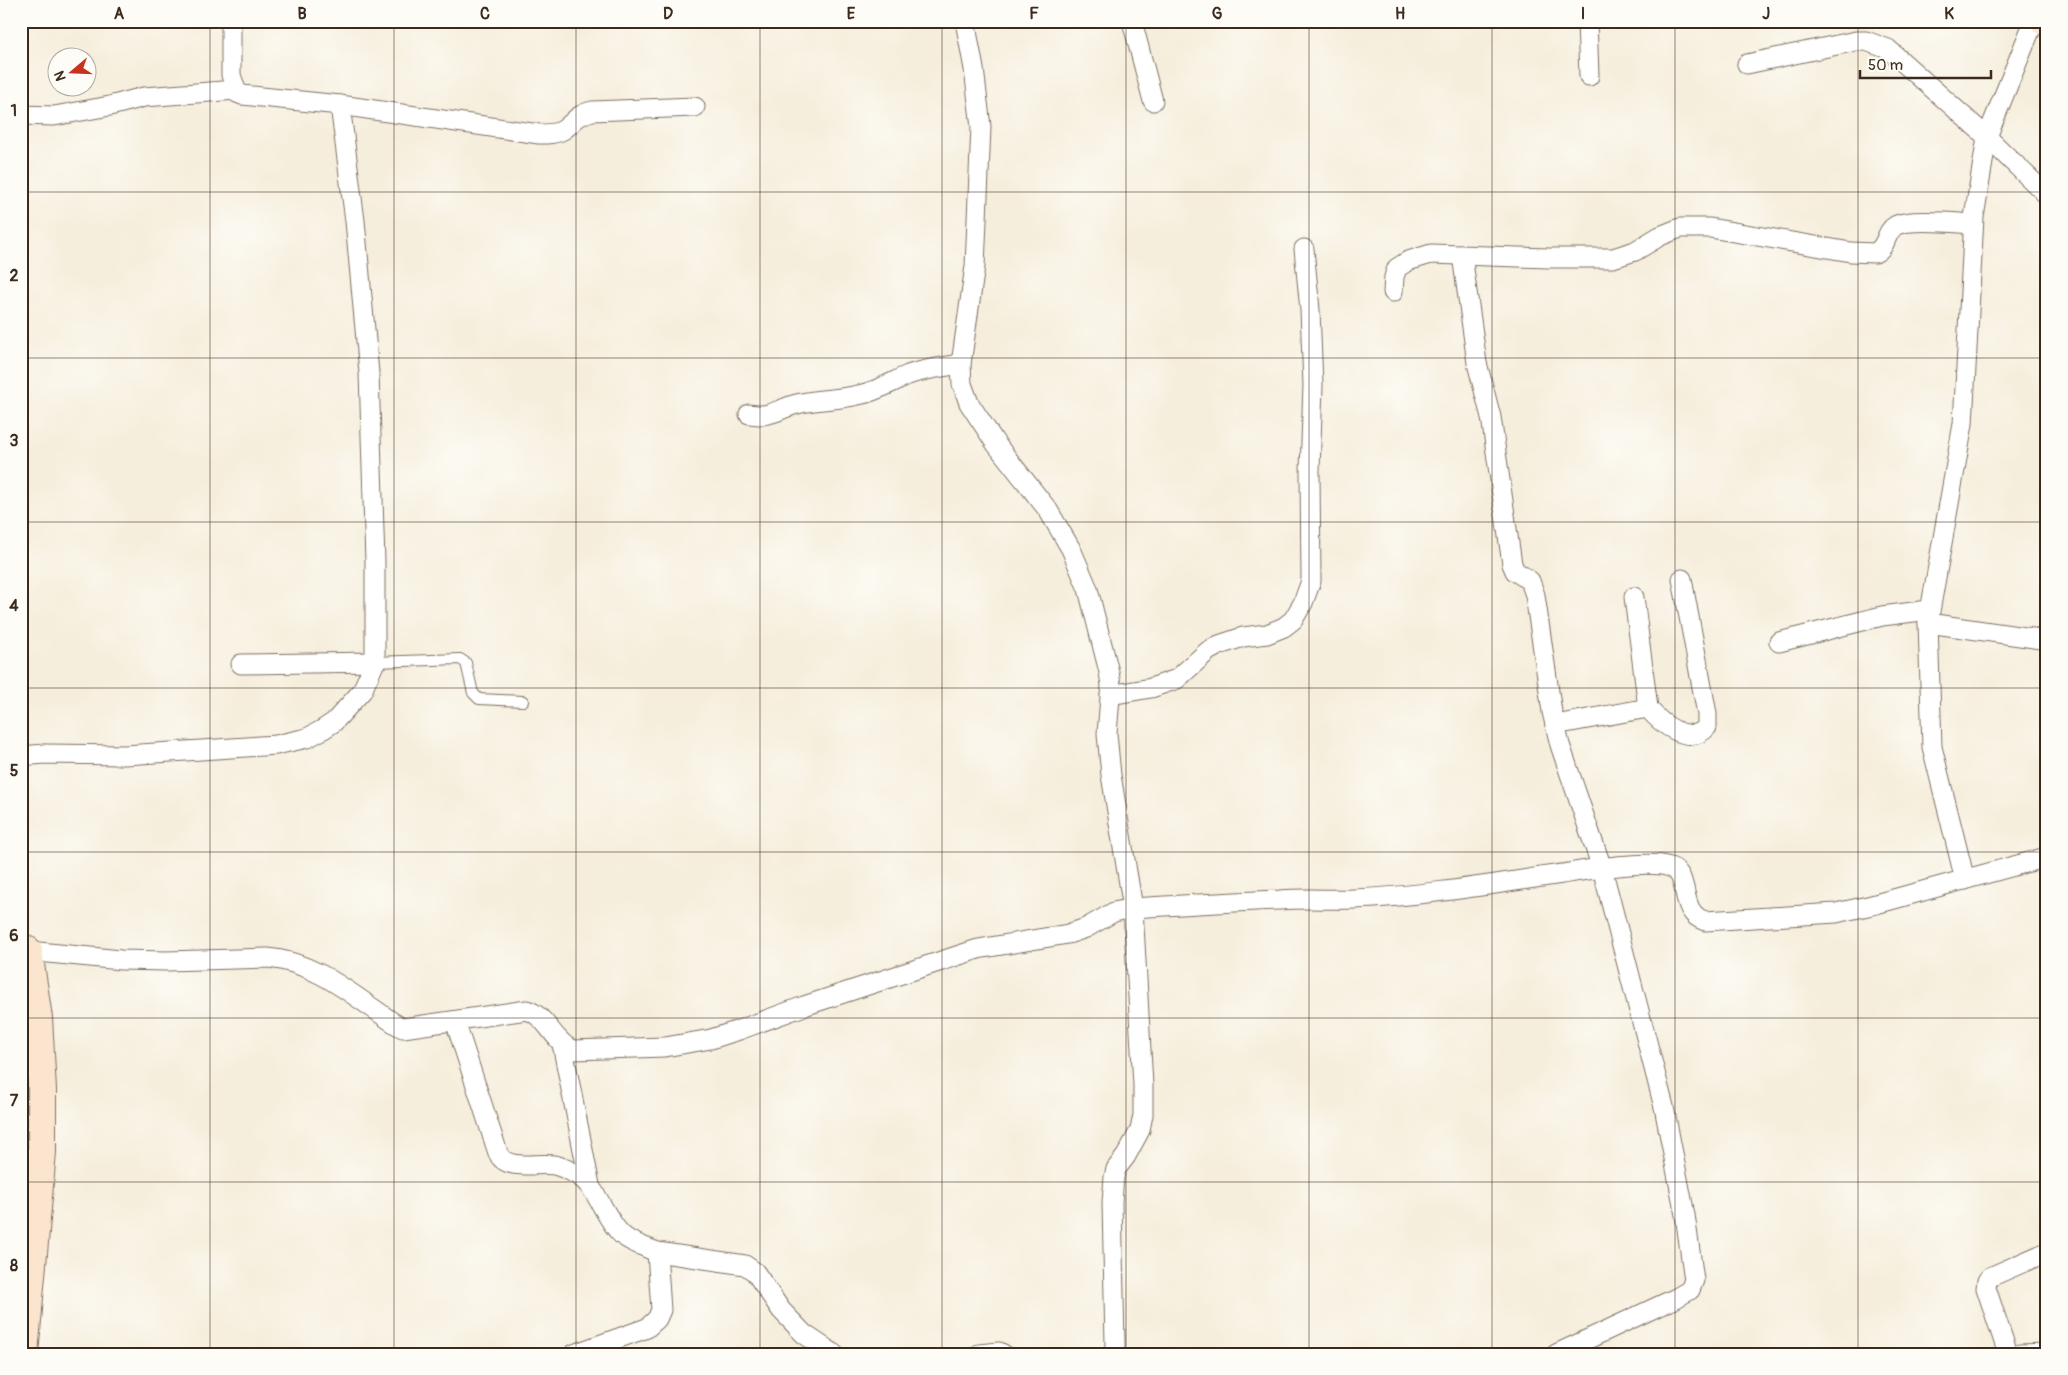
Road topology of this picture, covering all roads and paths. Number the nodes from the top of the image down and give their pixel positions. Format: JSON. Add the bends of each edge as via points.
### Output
{"nodes":[{"id":1,"x":231,"y":21,"type":"edge"},
{"id":2,"x":965,"y":21,"type":"edge"},
{"id":3,"x":1132,"y":21,"type":"edge"},
{"id":4,"x":1587,"y":21,"type":"edge"},
{"id":5,"x":2034,"y":21,"type":"edge"},
{"id":6,"x":1747,"y":64,"type":"dead end"},
{"id":7,"x":1589,"y":76,"type":"dead end"},
{"id":8,"x":236,"y":90,"type":"junction"},
{"id":9,"x":1153,"y":101,"type":"dead end"},
{"id":10,"x":340,"y":105,"type":"junction"},
{"id":11,"x":695,"y":106,"type":"dead end"},
{"id":12,"x":21,"y":115,"type":"edge"},
{"id":13,"x":1987,"y":137,"type":"junction"},
{"id":14,"x":2047,"y":195,"type":"edge"},
{"id":15,"x":1973,"y":224,"type":"junction"},
{"id":16,"x":1304,"y":250,"type":"dead end"},
{"id":17,"x":1462,"y":255,"type":"junction"},
{"id":18,"x":1393,"y":292,"type":"dead end"},
{"id":19,"x":961,"y":364,"type":"junction"},
{"id":20,"x":749,"y":414,"type":"dead end"},
{"id":21,"x":1682,"y":579,"type":"dead end"},
{"id":22,"x":1634,"y":597,"type":"dead end"},
{"id":23,"x":1929,"y":617,"type":"junction"},
{"id":24,"x":2047,"y":640,"type":"edge"},
{"id":25,"x":1779,"y":642,"type":"dead end"},
{"id":26,"x":376,"y":662,"type":"junction"},
{"id":27,"x":241,"y":664,"type":"dead end"},
{"id":28,"x":1110,"y":695,"type":"junction"},
{"id":29,"x":523,"y":701,"type":"dead end"},
{"id":30,"x":1648,"y":708,"type":"junction"},
{"id":31,"x":1555,"y":725,"type":"junction"},
{"id":32,"x":21,"y":756,"type":"edge"},
{"id":33,"x":2047,"y":857,"type":"edge"},
{"id":34,"x":1602,"y":868,"type":"junction"},
{"id":35,"x":1965,"y":880,"type":"junction"},
{"id":36,"x":1133,"y":908,"type":"junction"},
{"id":37,"x":24,"y":949,"type":"edge"},
{"id":38,"x":454,"y":1021,"type":"junction"},
{"id":39,"x":562,"y":1044,"type":"junction"},
{"id":40,"x":590,"y":1185,"type":"junction"},
{"id":41,"x":657,"y":1252,"type":"junction"},
{"id":42,"x":2047,"y":1252,"type":"edge"},
{"id":43,"x":26,"y":1256,"type":"edge"},
{"id":44,"x":2047,"y":1353,"type":"edge"},
{"id":45,"x":24,"y":1354,"type":"edge"},
{"id":46,"x":574,"y":1354,"type":"edge"},
{"id":47,"x":834,"y":1354,"type":"edge"},
{"id":48,"x":979,"y":1354,"type":"edge"},
{"id":49,"x":1003,"y":1354,"type":"edge"},
{"id":50,"x":1114,"y":1354,"type":"edge"},
{"id":51,"x":1556,"y":1354,"type":"edge"},
{"id":52,"x":2008,"y":1354,"type":"edge"},
{"id":53,"x":2020,"y":1354,"type":"edge"}],
"edges":[{"from":1,"to":8,"type":"street","via":[[231,75]]},
{"from":2,"to":19,"type":"street","via":[[981,127],[975,266]]},
{"from":3,"to":9,"type":"street"},
{"from":4,"to":7,"type":"street"},
{"from":5,"to":13,"type":"street"},
{"from":6,"to":13,"type":"street","via":[[1856,41],[1878,44],[1888,49]]},
{"from":8,"to":10,"type":"street","via":[[242,95]]},
{"from":8,"to":12,"type":"street","via":[[144,98],[54,116]]},
{"from":10,"to":11,"type":"street","via":[[539,134],[564,130],[582,114],[592,111]]},
{"from":10,"to":26,"type":"street","via":[[368,365]]},
{"from":13,"to":14,"type":"street"},
{"from":13,"to":15,"type":"street"},
{"from":15,"to":17,"type":"street","via":[[1906,222],[1895,226],[1884,246],[1874,253],[1710,228],[1680,228],[1635,252],[1613,258]]},
{"from":15,"to":23,"type":"street","via":[[1963,424]]},
{"from":16,"to":28,"type":"street","via":[[1313,385],[1311,581],[1303,603],[1293,620],[1284,627],[1208,650],[1177,679],[1151,688]]},
{"from":17,"to":18,"type":"street","via":[[1431,254],[1408,260],[1397,268]]},
{"from":17,"to":31,"type":"street","via":[[1478,362],[1491,417],[1512,564],[1514,571],[1526,577],[1532,585]]},
{"from":19,"to":20,"type":"street","via":[[910,375],[859,395],[819,399],[773,414]]},
{"from":19,"to":28,"type":"street","via":[[962,384],[969,404],[1048,510],[1082,571],[1109,672]]},
{"from":21,"to":30,"type":"street","via":[[1707,727],[1701,732],[1678,732],[1657,719]]},
{"from":22,"to":30,"type":"street"},
{"from":23,"to":24,"type":"street"},
{"from":23,"to":25,"type":"street","via":[[1882,616]]},
{"from":23,"to":35,"type":"street","via":[[1932,747]]},
{"from":26,"to":27,"type":"street"},
{"from":26,"to":29,"type":"lane","via":[[460,659],[466,663],[474,693],[479,699]]},
{"from":26,"to":32,"type":"street","via":[[362,691],[334,722],[307,738],[276,745],[125,755]]},
{"from":28,"to":36,"type":"street","via":[[1107,734],[1111,775]]},
{"from":30,"to":31,"type":"street"},
{"from":31,"to":34,"type":"street"},
{"from":33,"to":35,"type":"street"},
{"from":34,"to":35,"type":"street","via":[[1655,864],[1676,870],[1688,906],[1693,914],[1705,920],[1836,913]]},
{"from":34,"to":36,"type":"street","via":[[1467,888],[1355,899],[1281,899]]},
{"from":34,"to":51,"type":"street","via":[[1664,1107],[1694,1280],[1690,1290],[1676,1298]]},
{"from":36,"to":39,"type":"street","via":[[1114,912],[1068,934],[978,949],[710,1039],[665,1047],[578,1050]]},
{"from":36,"to":50,"type":"street","via":[[1143,1115],[1140,1130],[1114,1177]]},
{"from":37,"to":38,"type":"street","via":[[121,960],[284,959],[343,987],[404,1028]]},
{"from":37,"to":43,"type":"street","via":[[38,1018],[42,1090],[42,1152]]},
{"from":38,"to":39,"type":"street","via":[[527,1010],[535,1014]]},
{"from":38,"to":40,"type":"street","via":[[503,1161],[555,1165]]},
{"from":39,"to":40,"type":"street"},
{"from":40,"to":41,"type":"street","via":[[623,1236]]},
{"from":41,"to":46,"type":"street","via":[[661,1310],[656,1319],[647,1328]]},
{"from":41,"to":47,"type":"street","via":[[745,1265],[804,1334]]},
{"from":42,"to":52,"type":"street","via":[[1986,1281]]},
{"from":43,"to":45,"type":"street","via":[[29,1309]]},
{"from":44,"to":53,"type":"street"},
{"from":48,"to":49,"type":"street"}]}
